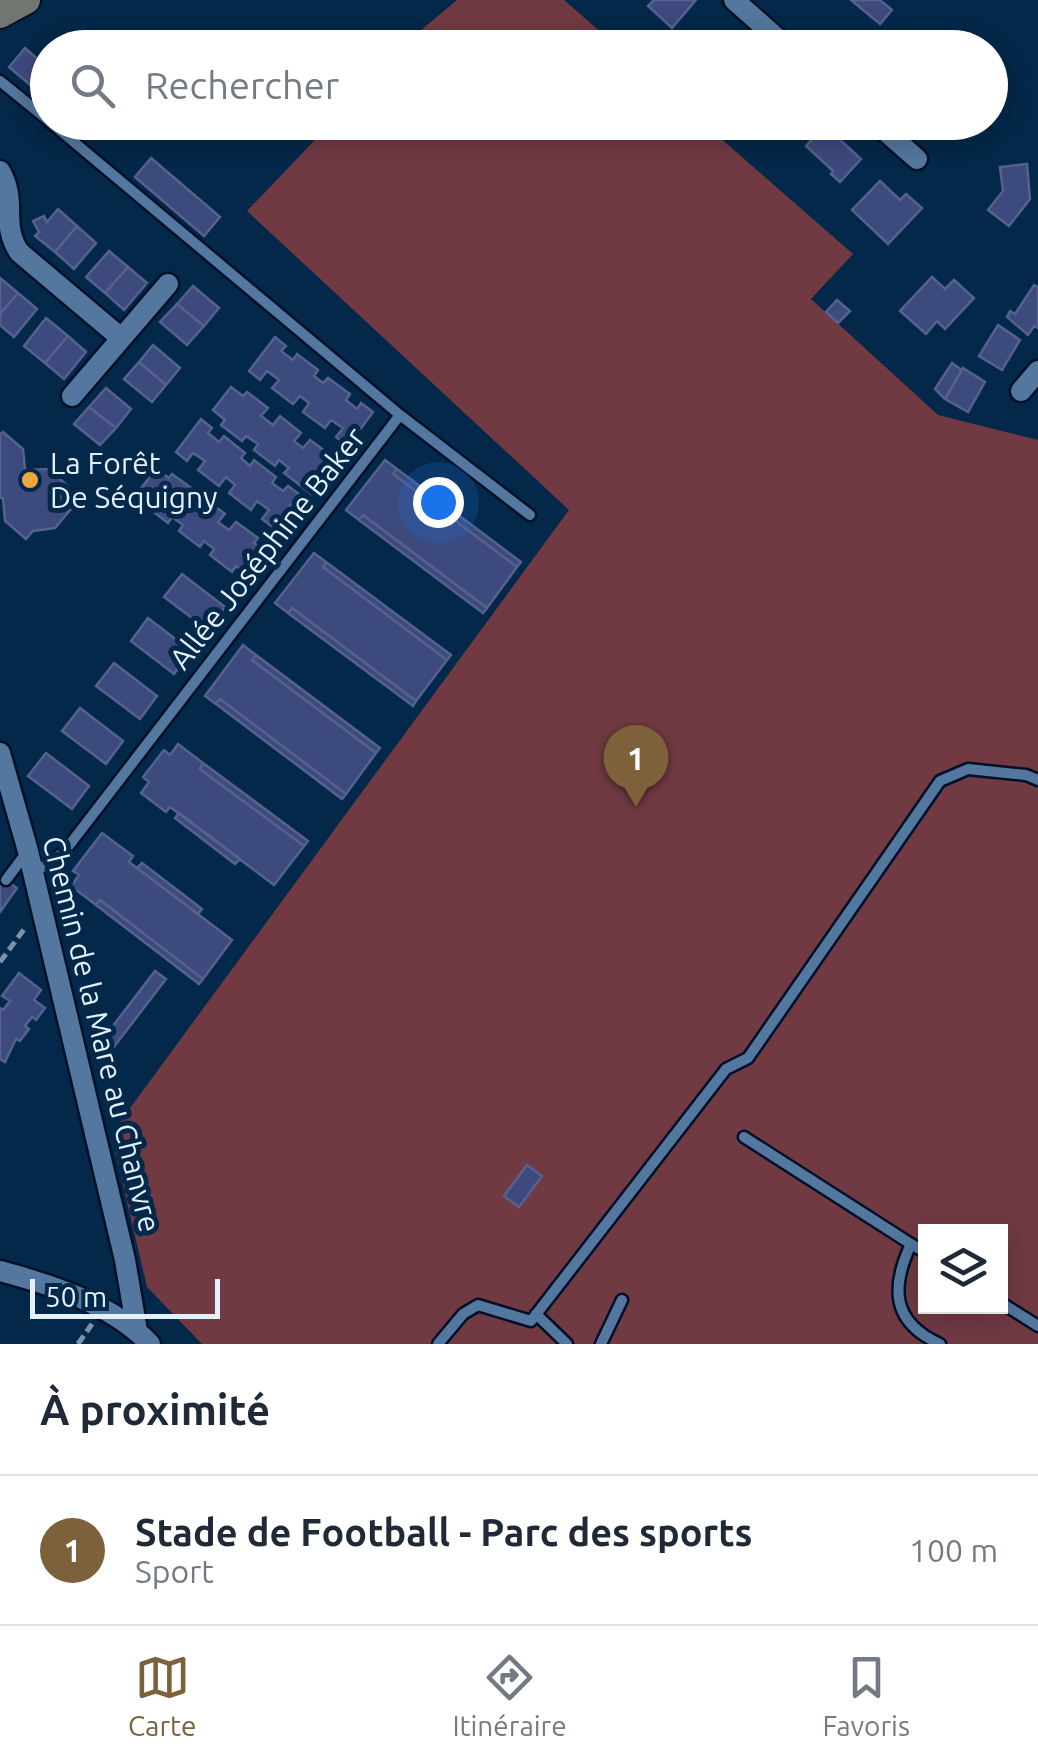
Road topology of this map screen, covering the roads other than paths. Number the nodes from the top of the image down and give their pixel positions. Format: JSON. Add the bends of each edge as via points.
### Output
{"nodes":[{"id":1,"x":26,"y":0,"type":"edge"},
{"id":2,"x":734,"y":0,"type":"edge"},
{"id":3,"x":0,"y":14,"type":"edge"},
{"id":4,"x":768,"y":30,"type":"edge"},
{"id":5,"x":0,"y":81,"type":"edge"},
{"id":6,"x":30,"y":105,"type":"edge"},
{"id":7,"x":72,"y":140,"type":"edge"},
{"id":8,"x":895,"y":140,"type":"edge"},
{"id":9,"x":917,"y":159,"type":"dead end"},
{"id":10,"x":0,"y":171,"type":"edge"},
{"id":11,"x":168,"y":284,"type":"dead end"},
{"id":12,"x":122,"y":338,"type":"junction"},
{"id":13,"x":1038,"y":371,"type":"edge"},
{"id":14,"x":1021,"y":391,"type":"dead end"},
{"id":15,"x":72,"y":396,"type":"dead end"},
{"id":16,"x":400,"y":415,"type":"junction"},
{"id":17,"x":530,"y":515,"type":"dead end"},
{"id":18,"x":0,"y":753,"type":"edge"},
{"id":19,"x":1038,"y":780,"type":"edge"},
{"id":20,"x":28,"y":851,"type":"junction"},
{"id":21,"x":33,"y":874,"type":"junction"},
{"id":22,"x":6,"y":880,"type":"dead end"},
{"id":23,"x":744,"y":1137,"type":"dead end"},
{"id":24,"x":911,"y":1244,"type":"junction"},
{"id":25,"x":918,"y":1248,"type":"edge"},
{"id":26,"x":0,"y":1271,"type":"edge"},
{"id":27,"x":622,"y":1300,"type":"dead end"},
{"id":28,"x":1008,"y":1307,"type":"edge"},
{"id":29,"x":536,"y":1314,"type":"junction"},
{"id":30,"x":1038,"y":1326,"type":"edge"},
{"id":31,"x":143,"y":1338,"type":"edge"},
{"id":32,"x":438,"y":1344,"type":"edge"},
{"id":33,"x":567,"y":1344,"type":"edge"},
{"id":34,"x":602,"y":1344,"type":"edge"},
{"id":35,"x":940,"y":1344,"type":"edge"}],
"edges":[{"from":1,"to":3,"type":"main road"},
{"from":2,"to":4,"type":"street"},
{"from":5,"to":6,"type":"lane","name":"Allée Joséphine Baker"},
{"from":7,"to":16,"type":"lane","name":"Allée Joséphine Baker"},
{"from":8,"to":9,"type":"street"},
{"from":10,"to":12,"type":"street","via":[[9,188],[8,236],[19,252]]},
{"from":11,"to":12,"type":"street"},
{"from":12,"to":15,"type":"street"},
{"from":13,"to":14,"type":"street"},
{"from":16,"to":17,"type":"lane"},
{"from":16,"to":21,"type":"lane","name":"Allée Joséphine Baker","via":[[64,852]]},
{"from":18,"to":20,"type":"street","name":"Chemin de la Mare au Chanvre"},
{"from":19,"to":29,"type":"lane","via":[[968,768],[940,781],[748,1058],[726,1069]]},
{"from":20,"to":21,"type":"street","name":"Chemin de la Mare au Chanvre"},
{"from":20,"to":22,"type":"lane"},
{"from":21,"to":31,"type":"street","name":"Chemin de la Mare au Chanvre"},
{"from":23,"to":24,"type":"lane"},
{"from":24,"to":25,"type":"lane"},
{"from":24,"to":35,"type":"lane","via":[[898,1271],[898,1298],[906,1320]]},
{"from":26,"to":31,"type":"street","via":[[71,1295]]},
{"from":27,"to":34,"type":"lane"},
{"from":28,"to":30,"type":"lane"},
{"from":29,"to":32,"type":"lane","via":[[531,1321],[478,1305]]},
{"from":29,"to":33,"type":"lane"}]}
